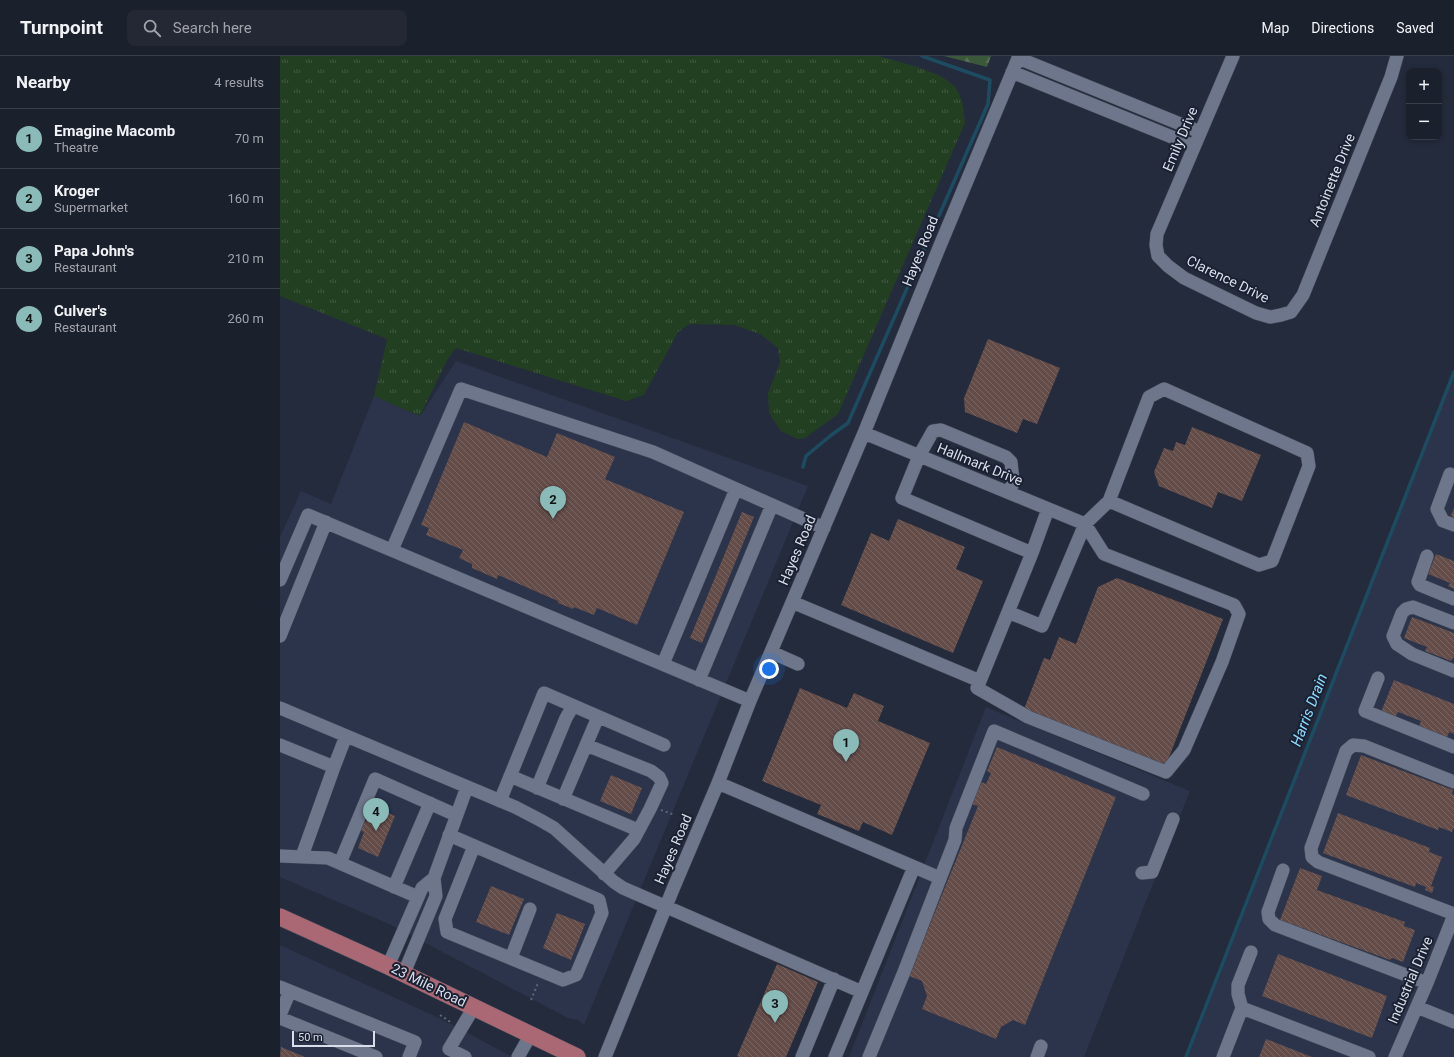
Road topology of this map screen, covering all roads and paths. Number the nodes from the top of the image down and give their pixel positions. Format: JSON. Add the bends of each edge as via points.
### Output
{"nodes":[{"id":1,"x":1233,"y":56,"type":"edge"},
{"id":2,"x":1398,"y":56,"type":"edge"},
{"id":3,"x":1018,"y":57,"type":"edge"},
{"id":4,"x":1012,"y":72,"type":"junction"},
{"id":5,"x":1118,"y":99,"type":"junction"},
{"id":6,"x":1113,"y":113,"type":"junction"},
{"id":7,"x":1200,"y":132,"type":"junction"},
{"id":8,"x":1194,"y":146,"type":"junction"},
{"id":9,"x":1157,"y":234,"type":"joint"},
{"id":10,"x":1303,"y":296,"type":"joint"},
{"id":11,"x":864,"y":433,"type":"junction"},
{"id":12,"x":919,"y":456,"type":"junction"},
{"id":13,"x":1450,"y":474,"type":"dead end"},
{"id":14,"x":736,"y":489,"type":"junction"},
{"id":15,"x":1010,"y":493,"type":"junction"},
{"id":16,"x":1109,"y":501,"type":"junction"},
{"id":17,"x":772,"y":505,"type":"junction"},
{"id":18,"x":1048,"y":509,"type":"junction"},
{"id":19,"x":326,"y":522,"type":"junction"},
{"id":20,"x":1085,"y":524,"type":"junction"},
{"id":21,"x":1454,"y":525,"type":"edge"},
{"id":22,"x":824,"y":528,"type":"junction"},
{"id":23,"x":392,"y":550,"type":"junction"},
{"id":24,"x":1032,"y":553,"type":"junction"},
{"id":25,"x":1427,"y":556,"type":"dead end"},
{"id":26,"x":280,"y":580,"type":"edge"},
{"id":27,"x":1454,"y":599,"type":"edge"},
{"id":28,"x":792,"y":602,"type":"junction"},
{"id":29,"x":1008,"y":612,"type":"junction"},
{"id":30,"x":1454,"y":623,"type":"edge"},
{"id":31,"x":280,"y":636,"type":"edge"},
{"id":32,"x":771,"y":652,"type":"junction"},
{"id":33,"x":663,"y":664,"type":"junction"},
{"id":34,"x":798,"y":664,"type":"dead end"},
{"id":35,"x":1454,"y":672,"type":"edge"},
{"id":36,"x":1378,"y":678,"type":"dead end"},
{"id":37,"x":699,"y":680,"type":"junction"},
{"id":38,"x":980,"y":681,"type":"junction"},
{"id":39,"x":750,"y":701,"type":"junction"},
{"id":40,"x":573,"y":706,"type":"junction"},
{"id":41,"x":280,"y":708,"type":"edge"},
{"id":42,"x":598,"y":717,"type":"junction"},
{"id":43,"x":346,"y":736,"type":"junction"},
{"id":44,"x":280,"y":745,"type":"edge"},
{"id":45,"x":586,"y":745,"type":"junction"},
{"id":46,"x":664,"y":745,"type":"dead end"},
{"id":47,"x":1454,"y":747,"type":"edge"},
{"id":48,"x":334,"y":766,"type":"junction"},
{"id":49,"x":510,"y":776,"type":"junction"},
{"id":50,"x":1454,"y":782,"type":"edge"},
{"id":51,"x":718,"y":783,"type":"junction"},
{"id":52,"x":467,"y":787,"type":"junction"},
{"id":53,"x":537,"y":788,"type":"junction"},
{"id":54,"x":1143,"y":794,"type":"dead end"},
{"id":55,"x":563,"y":799,"type":"junction"},
{"id":56,"x":500,"y":801,"type":"junction"},
{"id":57,"x":430,"y":803,"type":"junction"},
{"id":58,"x":456,"y":815,"type":"junction"},
{"id":59,"x":1173,"y":819,"type":"dead end"},
{"id":60,"x":638,"y":830,"type":"junction"},
{"id":61,"x":449,"y":835,"type":"junction"},
{"id":62,"x":474,"y":846,"type":"junction"},
{"id":63,"x":280,"y":856,"type":"edge"},
{"id":64,"x":302,"y":856,"type":"junction"},
{"id":65,"x":340,"y":863,"type":"junction"},
{"id":66,"x":914,"y":866,"type":"junction"},
{"id":67,"x":1283,"y":870,"type":"dead end"},
{"id":68,"x":1142,"y":873,"type":"dead end"},
{"id":69,"x":434,"y":878,"type":"junction"},
{"id":70,"x":609,"y":878,"type":"junction"},
{"id":71,"x":940,"y":878,"type":"junction"},
{"id":72,"x":394,"y":887,"type":"junction"},
{"id":73,"x":418,"y":898,"type":"junction"},
{"id":74,"x":599,"y":900,"type":"junction"},
{"id":75,"x":667,"y":907,"type":"junction"},
{"id":76,"x":530,"y":909,"type":"dead end"},
{"id":77,"x":1454,"y":915,"type":"edge"},
{"id":78,"x":281,"y":922,"type":"edge"},
{"id":79,"x":1251,"y":952,"type":"dead end"},
{"id":80,"x":511,"y":958,"type":"junction"},
{"id":81,"x":388,"y":966,"type":"junction"},
{"id":82,"x":543,"y":972,"type":"junction"},
{"id":83,"x":404,"y":973,"type":"junction"},
{"id":84,"x":834,"y":979,"type":"junction"},
{"id":85,"x":1427,"y":984,"type":"junction"},
{"id":86,"x":285,"y":989,"type":"edge"},
{"id":87,"x":862,"y":992,"type":"junction"},
{"id":88,"x":531,"y":1000,"type":"dead end"},
{"id":89,"x":474,"y":1007,"type":"junction"},
{"id":90,"x":1417,"y":1007,"type":"junction"},
{"id":91,"x":1242,"y":1008,"type":"junction"},
{"id":92,"x":280,"y":1017,"type":"edge"},
{"id":93,"x":1454,"y":1022,"type":"edge"},
{"id":94,"x":530,"y":1034,"type":"junction"},
{"id":95,"x":445,"y":1053,"type":"edge"},
{"id":96,"x":376,"y":1057,"type":"edge"},
{"id":97,"x":409,"y":1057,"type":"edge"},
{"id":98,"x":465,"y":1057,"type":"edge"},
{"id":99,"x":518,"y":1057,"type":"edge"},
{"id":100,"x":577,"y":1057,"type":"edge"},
{"id":101,"x":605,"y":1057,"type":"edge"},
{"id":102,"x":802,"y":1057,"type":"edge"},
{"id":103,"x":835,"y":1057,"type":"edge"},
{"id":104,"x":869,"y":1057,"type":"edge"},
{"id":105,"x":1223,"y":1057,"type":"edge"},
{"id":106,"x":1369,"y":1057,"type":"edge"},
{"id":107,"x":1395,"y":1057,"type":"edge"}],
"edges":[{"from":1,"to":7,"type":"street","name":"Emily Drive"},
{"from":2,"to":10,"type":"street","name":"Antoinette Drive"},
{"from":3,"to":4,"type":"street","name":"Hayes Road"},
{"from":3,"to":5,"type":"street"},
{"from":4,"to":6,"type":"street"},
{"from":4,"to":11,"type":"street","name":"Hayes Road"},
{"from":5,"to":6,"type":"street"},
{"from":5,"to":7,"type":"street"},
{"from":6,"to":8,"type":"street"},
{"from":7,"to":8,"type":"street","name":"Emily Drive"},
{"from":8,"to":9,"type":"street","name":"Emily Drive"},
{"from":9,"to":10,"type":"street","name":"Clarence Drive","via":[[1158,256],[1168,266],[1184,278],[1256,314],[1270,316],[1291,312]]},
{"from":11,"to":12,"type":"street","name":"Hallmark Drive"},
{"from":11,"to":22,"type":"street","name":"Hayes Road"},
{"from":12,"to":15,"type":"street","name":"Hallmark Drive"},
{"from":12,"to":15,"type":"street","via":[[933,431],[940,430],[1006,457],[1011,462],[1013,481]]},
{"from":12,"to":24,"type":"street","via":[[902,498]]},
{"from":13,"to":21,"type":"street","via":[[1437,509],[1443,521]]},
{"from":14,"to":17,"type":"street"},
{"from":14,"to":23,"type":"street","via":[[653,452],[461,389]]},
{"from":14,"to":33,"type":"street"},
{"from":15,"to":18,"type":"street","name":"Hallmark Drive"},
{"from":16,"to":16,"type":"street","via":[[1149,398],[1164,389],[1307,454],[1309,466],[1272,561],[1259,565]]},
{"from":16,"to":20,"type":"street"},
{"from":17,"to":22,"type":"street"},
{"from":17,"to":37,"type":"street"},
{"from":18,"to":20,"type":"street","name":"Hallmark Drive"},
{"from":18,"to":24,"type":"street"},
{"from":19,"to":23,"type":"street"},
{"from":19,"to":26,"type":"street","via":[[308,514]]},
{"from":19,"to":31,"type":"street"},
{"from":20,"to":29,"type":"street","via":[[1042,626]]},
{"from":20,"to":38,"type":"street","via":[[1104,554],[1223,599],[1234,605],[1239,614],[1222,662],[1184,750],[1166,772],[1028,717],[977,688]]},
{"from":22,"to":28,"type":"street","name":"Hayes Road"},
{"from":23,"to":33,"type":"street"},
{"from":24,"to":29,"type":"street"},
{"from":25,"to":27,"type":"street","via":[[1418,582]]},
{"from":28,"to":32,"type":"street","name":"Hayes Road"},
{"from":28,"to":38,"type":"street"},
{"from":29,"to":38,"type":"street"},
{"from":30,"to":35,"type":"street","via":[[1413,607],[1402,613],[1393,636],[1397,644],[1412,654]]},
{"from":32,"to":34,"type":"street"},
{"from":32,"to":39,"type":"street","name":"Hayes Road"},
{"from":33,"to":37,"type":"street"},
{"from":36,"to":47,"type":"street","via":[[1365,711]]},
{"from":37,"to":39,"type":"street"},
{"from":39,"to":51,"type":"street","name":"Hayes Road"},
{"from":40,"to":42,"type":"street"},
{"from":40,"to":49,"type":"street","via":[[544,693]]},
{"from":40,"to":53,"type":"street"},
{"from":41,"to":43,"type":"street"},
{"from":42,"to":45,"type":"street"},
{"from":42,"to":46,"type":"street"},
{"from":43,"to":48,"type":"street"},
{"from":43,"to":52,"type":"street"},
{"from":44,"to":48,"type":"street"},
{"from":45,"to":55,"type":"street"},
{"from":45,"to":60,"type":"street","via":[[651,771],[659,777],[662,783]]},
{"from":48,"to":64,"type":"street"},
{"from":49,"to":53,"type":"street"},
{"from":49,"to":56,"type":"street"},
{"from":50,"to":77,"type":"street","via":[[1364,746],[1353,745],[1346,751],[1311,848],[1312,858],[1318,862]]},
{"from":51,"to":66,"type":"street"},
{"from":51,"to":75,"type":"street","name":"Hayes Road"},
{"from":52,"to":56,"type":"street"},
{"from":52,"to":58,"type":"street"},
{"from":53,"to":55,"type":"street"},
{"from":54,"to":71,"type":"street","via":[[994,731],[956,828],[955,840]]},
{"from":55,"to":60,"type":"street"},
{"from":56,"to":70,"type":"street","via":[[554,828]]},
{"from":57,"to":58,"type":"street"},
{"from":57,"to":65,"type":"street","via":[[375,779]]},
{"from":57,"to":72,"type":"street"},
{"from":58,"to":61,"type":"street"},
{"from":59,"to":68,"type":"street","via":[[1152,872]]},
{"from":60,"to":70,"type":"street"},
{"from":61,"to":62,"type":"street"},
{"from":61,"to":69,"type":"street"},
{"from":62,"to":74,"type":"street"},
{"from":62,"to":80,"type":"street","via":[[444,919],[447,932]]},
{"from":63,"to":64,"type":"street"},
{"from":64,"to":65,"type":"street","via":[[328,858]]},
{"from":65,"to":72,"type":"street"},
{"from":66,"to":71,"type":"street"},
{"from":66,"to":87,"type":"street"},
{"from":67,"to":85,"type":"street","via":[[1268,912],[1268,920],[1274,925]]},
{"from":69,"to":73,"type":"street","via":[[422,888]]},
{"from":69,"to":83,"type":"street","via":[[436,896]]},
{"from":70,"to":74,"type":"street"},
{"from":70,"to":75,"type":"street","via":[[623,888]]},
{"from":71,"to":104,"type":"street"},
{"from":72,"to":73,"type":"street"},
{"from":73,"to":81,"type":"street"},
{"from":74,"to":82,"type":"street","via":[[602,913],[576,975],[563,980]]},
{"from":75,"to":84,"type":"street"},
{"from":75,"to":101,"type":"street","name":"Hayes Road"},
{"from":76,"to":80,"type":"street"},
{"from":77,"to":85,"type":"street","name":"Industrial Drive"},
{"from":78,"to":81,"type":"main road","name":"23 Mile Road"},
{"from":79,"to":91,"type":"street","via":[[1238,985]]},
{"from":80,"to":82,"type":"street"},
{"from":81,"to":83,"type":"main road","name":"23 Mile Road"},
{"from":82,"to":88,"type":"path"},
{"from":83,"to":89,"type":"main road","name":"23 Mile Road"},
{"from":84,"to":87,"type":"street"},
{"from":84,"to":102,"type":"street"},
{"from":85,"to":90,"type":"street","name":"Industrial Drive"},
{"from":86,"to":92,"type":"street"},
{"from":86,"to":97,"type":"street","via":[[414,1042]]},
{"from":87,"to":103,"type":"street"},
{"from":89,"to":94,"type":"main road","name":"23 Mile Road"},
{"from":89,"to":95,"type":"street"},
{"from":90,"to":93,"type":"street"},
{"from":90,"to":107,"type":"street","name":"Industrial Drive"},
{"from":91,"to":105,"type":"street"},
{"from":91,"to":106,"type":"street"},
{"from":92,"to":96,"type":"street"},
{"from":94,"to":99,"type":"street"},
{"from":94,"to":100,"type":"main road","name":"23 Mile Road"},
{"from":95,"to":98,"type":"street"}]}
